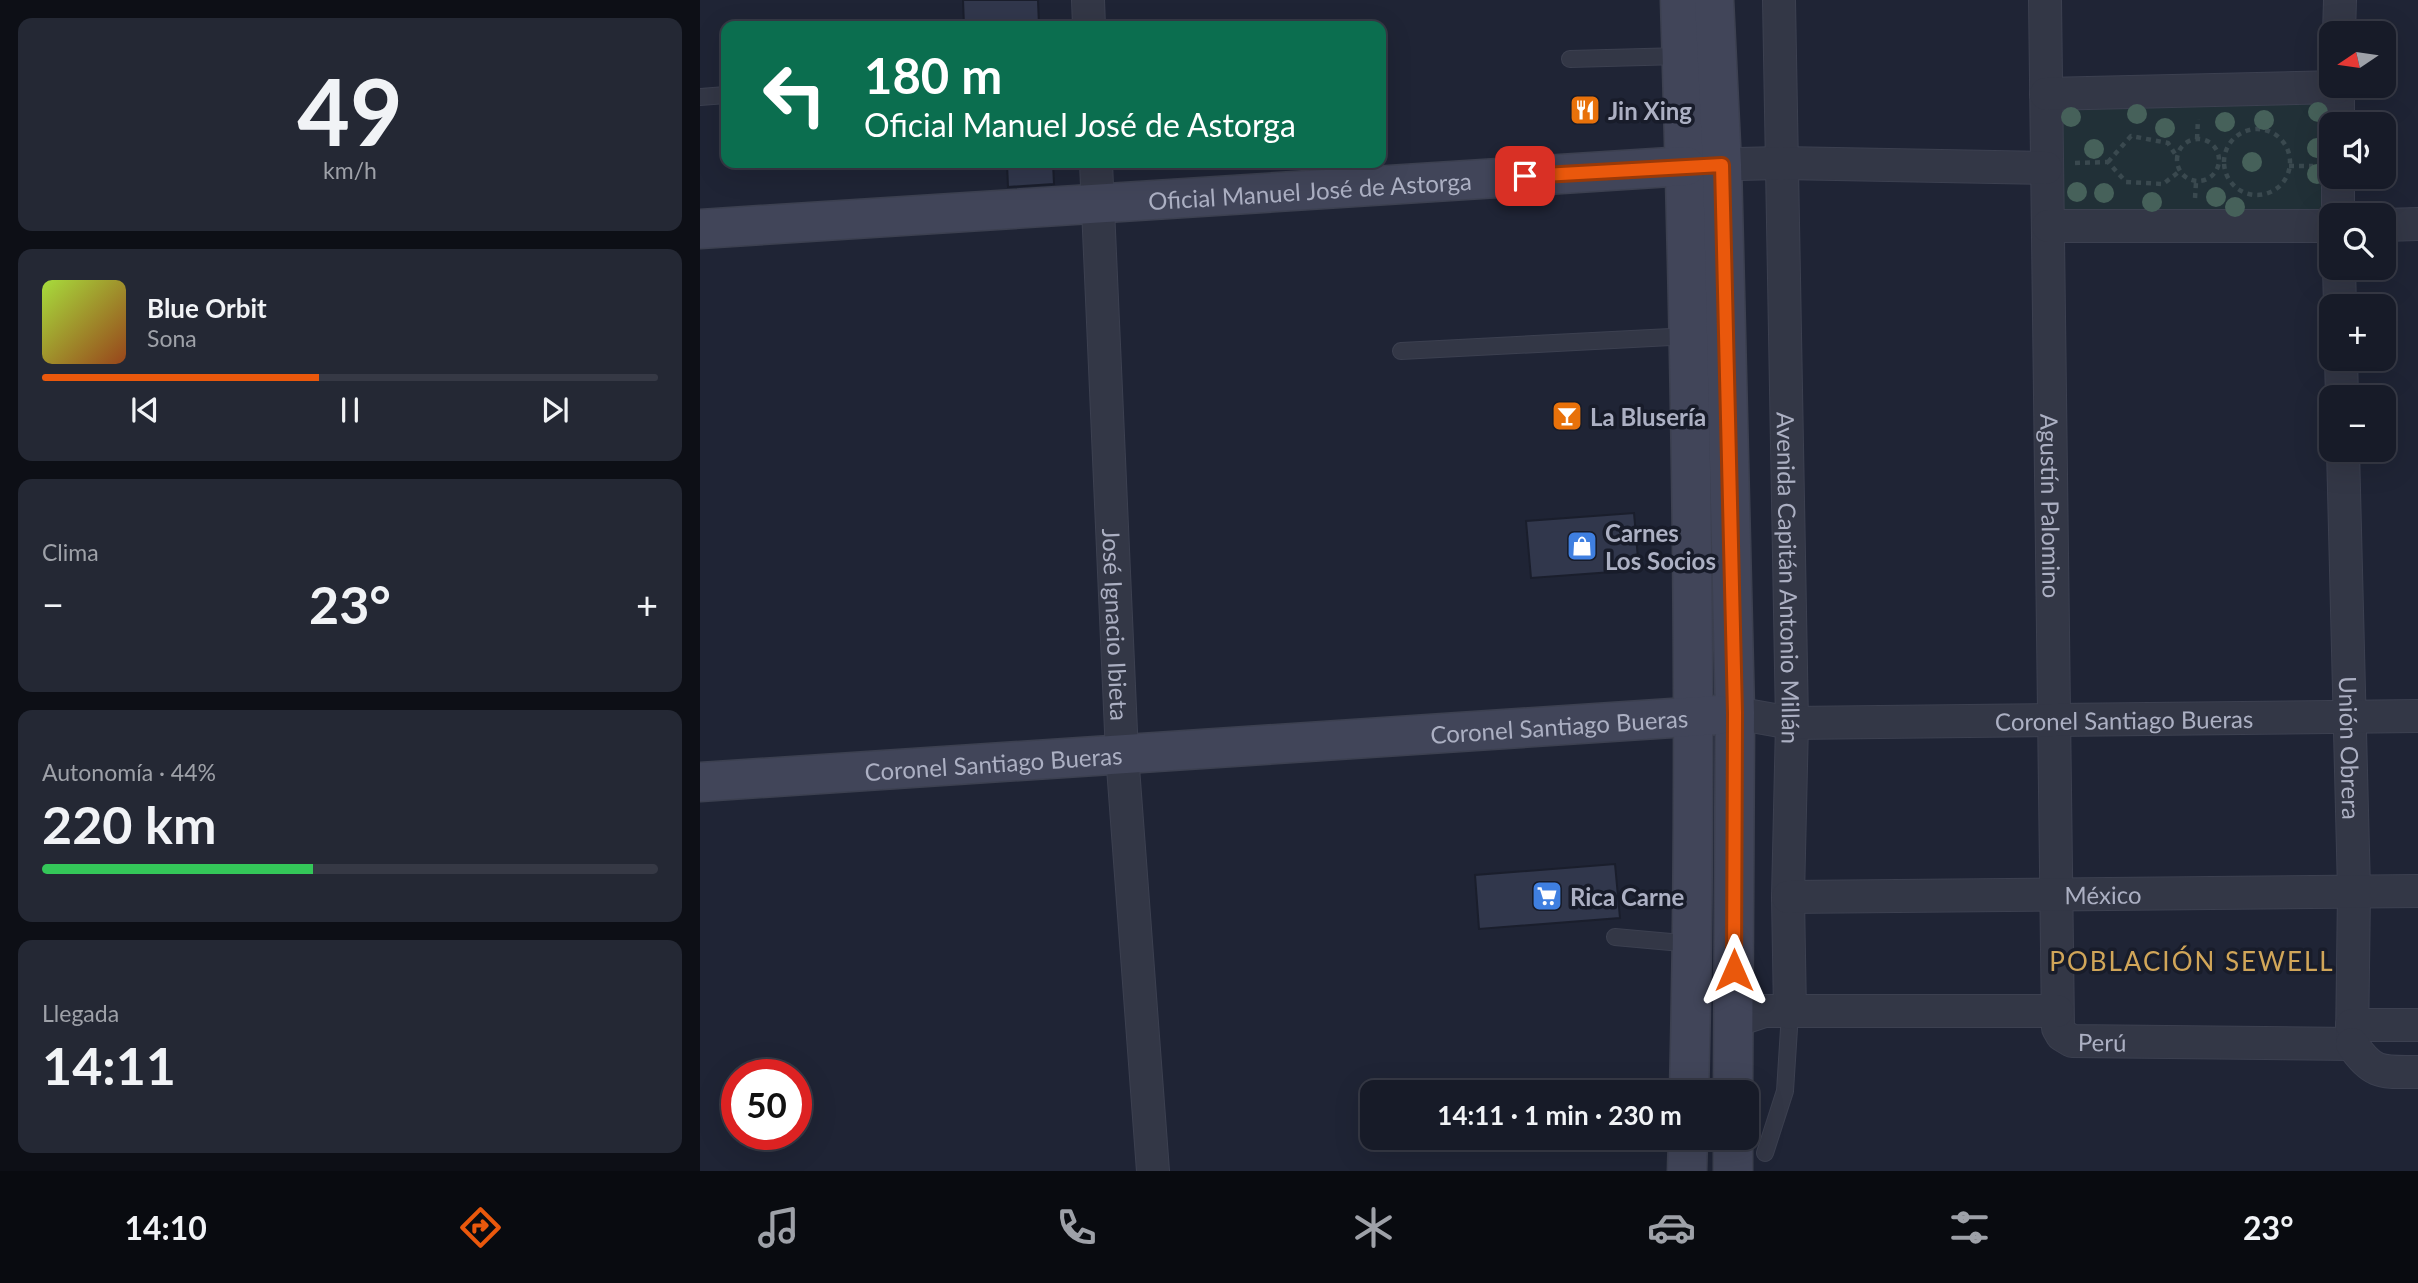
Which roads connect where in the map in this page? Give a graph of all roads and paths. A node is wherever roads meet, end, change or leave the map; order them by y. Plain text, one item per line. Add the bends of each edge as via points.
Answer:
1 (1088, 0) edge
2 (1680, 0) edge
3 (1714, 0) edge
4 (1779, 0) edge
5 (2045, 0) edge
6 (2340, 0) edge
7 (1090, 21) edge
8 (2339, 21) edge
9 (1682, 56) junction
10 (1570, 59) dead end
11 (2319, 86) edge
12 (2046, 93) junction
13 (721, 95) edge
14 (700, 97) edge
15 (2177, 157) junction
16 (2221, 161) junction
17 (2108, 162) junction
18 (1783, 163) junction
19 (1704, 165) junction
20 (2054, 166) junction
21 (2289, 166) junction
22 (1096, 168) edge
23 (2319, 170) edge
24 (2180, 171) junction
25 (1097, 204) junction
26 (2418, 224) edge
27 (2396, 225) edge
28 (2048, 226) junction
29 (2319, 226) edge
30 (700, 229) edge
31 (1690, 336) junction
32 (1401, 351) dead end
33 (2343, 462) edge
34 (1735, 713) junction
35 (1692, 716) junction
36 (2418, 716) edge
37 (2350, 717) junction
38 (2053, 720) junction
39 (1792, 723) junction
40 (1122, 754) junction
41 (700, 782) edge
42 (2354, 891) junction
43 (2418, 891) edge
44 (2054, 894) junction
45 (1788, 897) junction
46 (1615, 937) dead end
47 (1693, 944) junction
48 (2057, 1012) junction
49 (1790, 1013) junction
50 (1734, 1021) junction
51 (2418, 1026) edge
52 (2352, 1034) junction
53 (2418, 1072) edge
54 (1689, 1080) edge
55 (1733, 1080) edge
56 (1688, 1150) edge
57 (1743, 1154) edge
58 (1153, 1171) edge
59 (1688, 1171) edge

1 - 7 street
2 - 9 main road
3 - 19 main road
4 - 18 street, Avenida Capitán Antonio Millán
5 - 12 street, Agustín Palomino
6 - 8 street
9 - 10 lane
9 - 19 main road
11 - 12 street
12 - 20 street, Agustín Palomino
13 - 14 lane
15 - 16 path via 2184,144 2197,139 2211,143
15 - 17 path via 2168,143 2131,136
15 - 24 path
16 - 21 path via 2230,182 2249,194 2270,192 2286,177
16 - 21 path via 2239,134 2259,129 2285,145
16 - 24 path via 2215,174 2203,181 2190,180
17 - 20 path
17 - 24 path via 2126,182 2163,184
18 - 19 street, Oficial Manuel José de Astorga
18 - 20 street, Oficial Manuel José de Astorga
18 - 39 street, Avenida Capitán Antonio Millán
19 - 25 main road, Oficial Manuel José de Astorga
19 - 31 main road
19 - 34 main road
20 - 28 street, Agustín Palomino
21 - 23 path
22 - 25 street, José Ignacio Ibieta
25 - 30 main road, Oficial Manuel José de Astorga
25 - 40 street, José Ignacio Ibieta
26 - 27 street
28 - 29 street
28 - 38 street, Agustín Palomino
31 - 32 lane
31 - 35 main road
33 - 37 street, Unión Obrera
34 - 35 main road, Coronel Santiago Bueras
34 - 39 street, Coronel Santiago Bueras
34 - 50 main road
35 - 40 main road, Coronel Santiago Bueras
35 - 47 main road
36 - 37 street, Coronel Santiago Bueras
37 - 38 street, Coronel Santiago Bueras
37 - 42 street, Unión Obrera
38 - 39 street, Coronel Santiago Bueras
38 - 44 street, Agustín Palomino
39 - 45 street, Avenida Capitán Antonio Millán
40 - 41 main road, Coronel Santiago Bueras
40 - 58 street, José Ignacio Ibieta
42 - 43 street, México
42 - 44 street, México
42 - 52 street, Unión Obrera
44 - 45 street, México
44 - 48 street, Agustín Palomino
45 - 49 street, Avenida Capitán Antonio Millán
46 - 47 lane
47 - 54 main road
48 - 49 street, Perú
48 - 52 street, Perú via 2058,1028 2072,1041
49 - 50 street, Perú via 1765,1011
49 - 57 lane, Avenida Capitán Antonio Millán via 1785,1091
50 - 55 main road
51 - 52 street, Perú
52 - 53 street via 2366,1065 2387,1072
56 - 59 main road

